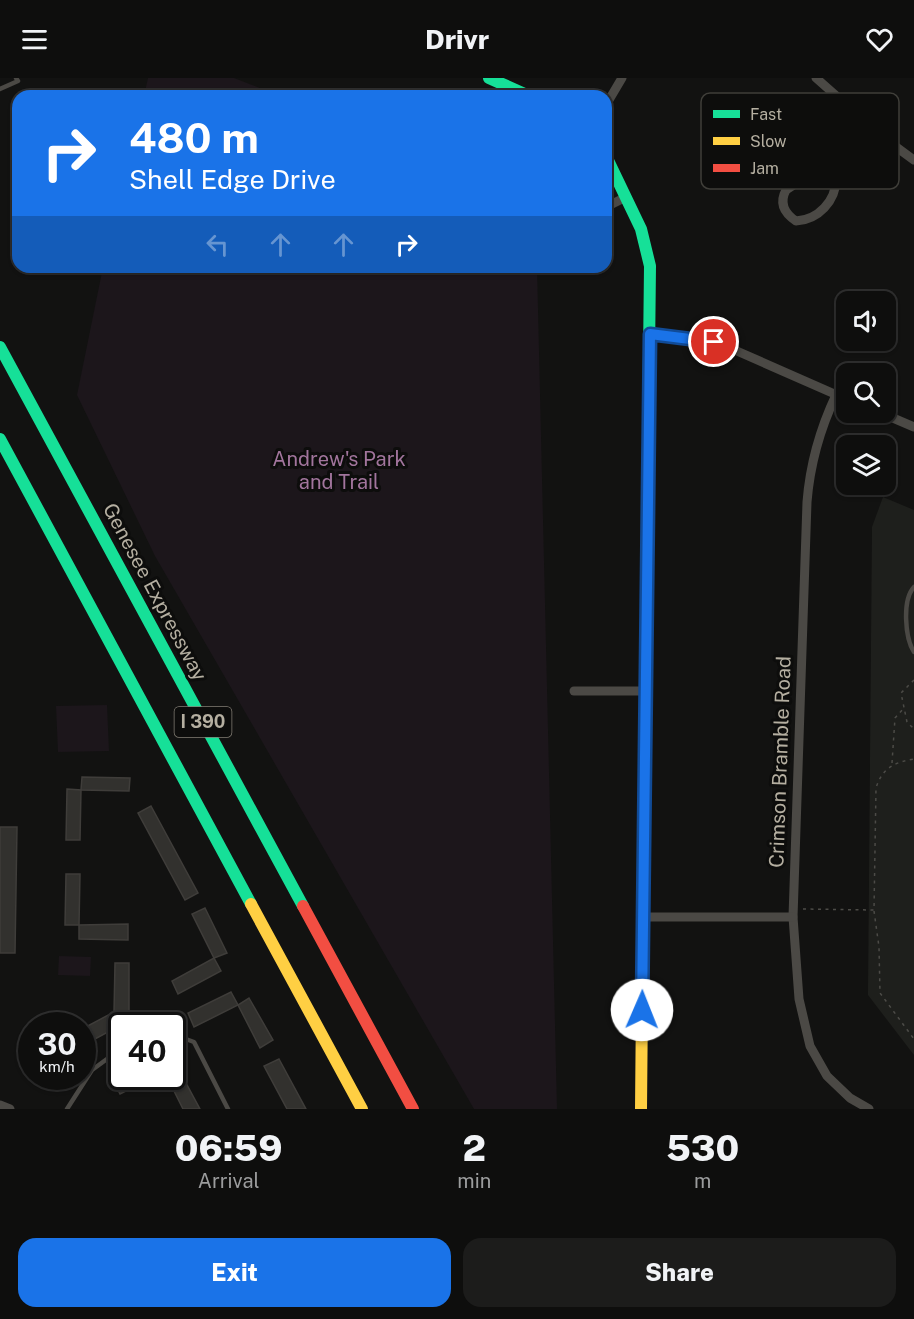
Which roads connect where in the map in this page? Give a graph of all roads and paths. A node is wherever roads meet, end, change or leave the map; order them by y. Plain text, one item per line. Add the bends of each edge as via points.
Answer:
1 (16, 78) edge
2 (489, 78) edge
3 (622, 78) edge
4 (816, 78) edge
5 (0, 89) edge
6 (516, 90) edge
7 (833, 93) edge
8 (612, 95) edge
9 (899, 149) edge
10 (914, 160) edge
11 (612, 168) edge
12 (786, 189) edge
13 (835, 189) edge
14 (626, 197) junction
15 (612, 204) edge
16 (650, 334) junction
17 (0, 347) edge
18 (836, 395) joint
19 (896, 419) edge
20 (914, 427) edge
21 (0, 439) edge
22 (914, 587) edge
23 (914, 652) edge
24 (914, 680) edge
25 (574, 691) dead end
26 (644, 691) junction
27 (904, 708) junction
28 (914, 729) edge
29 (914, 759) edge
30 (892, 764) junction
31 (874, 910) junction
32 (794, 913) junction
33 (644, 917) junction
34 (186, 1039) edge
35 (914, 1039) edge
36 (108, 1058) edge
37 (0, 1105) edge
38 (10, 1109) edge
39 (67, 1109) edge
40 (228, 1109) edge
41 (363, 1109) edge
42 (413, 1109) edge
43 (641, 1109) edge
44 (869, 1109) edge

1 - 5 lane via 18,81
2 - 6 main road
3 - 8 street
4 - 7 street
9 - 10 street
11 - 14 main road
12 - 13 street via 784,211 796,221 809,218 831,201
14 - 15 street
14 - 16 main road via 641,229 650,266
16 - 18 street via 701,339 730,348
16 - 26 main road
17 - 42 main road, Genesee Expressway / I 390
18 - 32 street, Crimson Bramble Road via 819,437 808,482
19 - 20 street
21 - 41 main road, I 390
22 - 23 lane via 906,605
24 - 27 path via 901,693
25 - 26 street
26 - 33 main road
27 - 28 path via 907,722
27 - 30 path via 895,718
29 - 30 path
30 - 31 path via 883,772 876,788
31 - 32 path
31 - 35 path via 880,993
32 - 33 street
32 - 44 street, Crimson Bramble Road via 800,1014 810,1046 839,1089
33 - 43 main road
34 - 40 lane via 194,1042
36 - 39 lane via 92,1070
37 - 38 street

